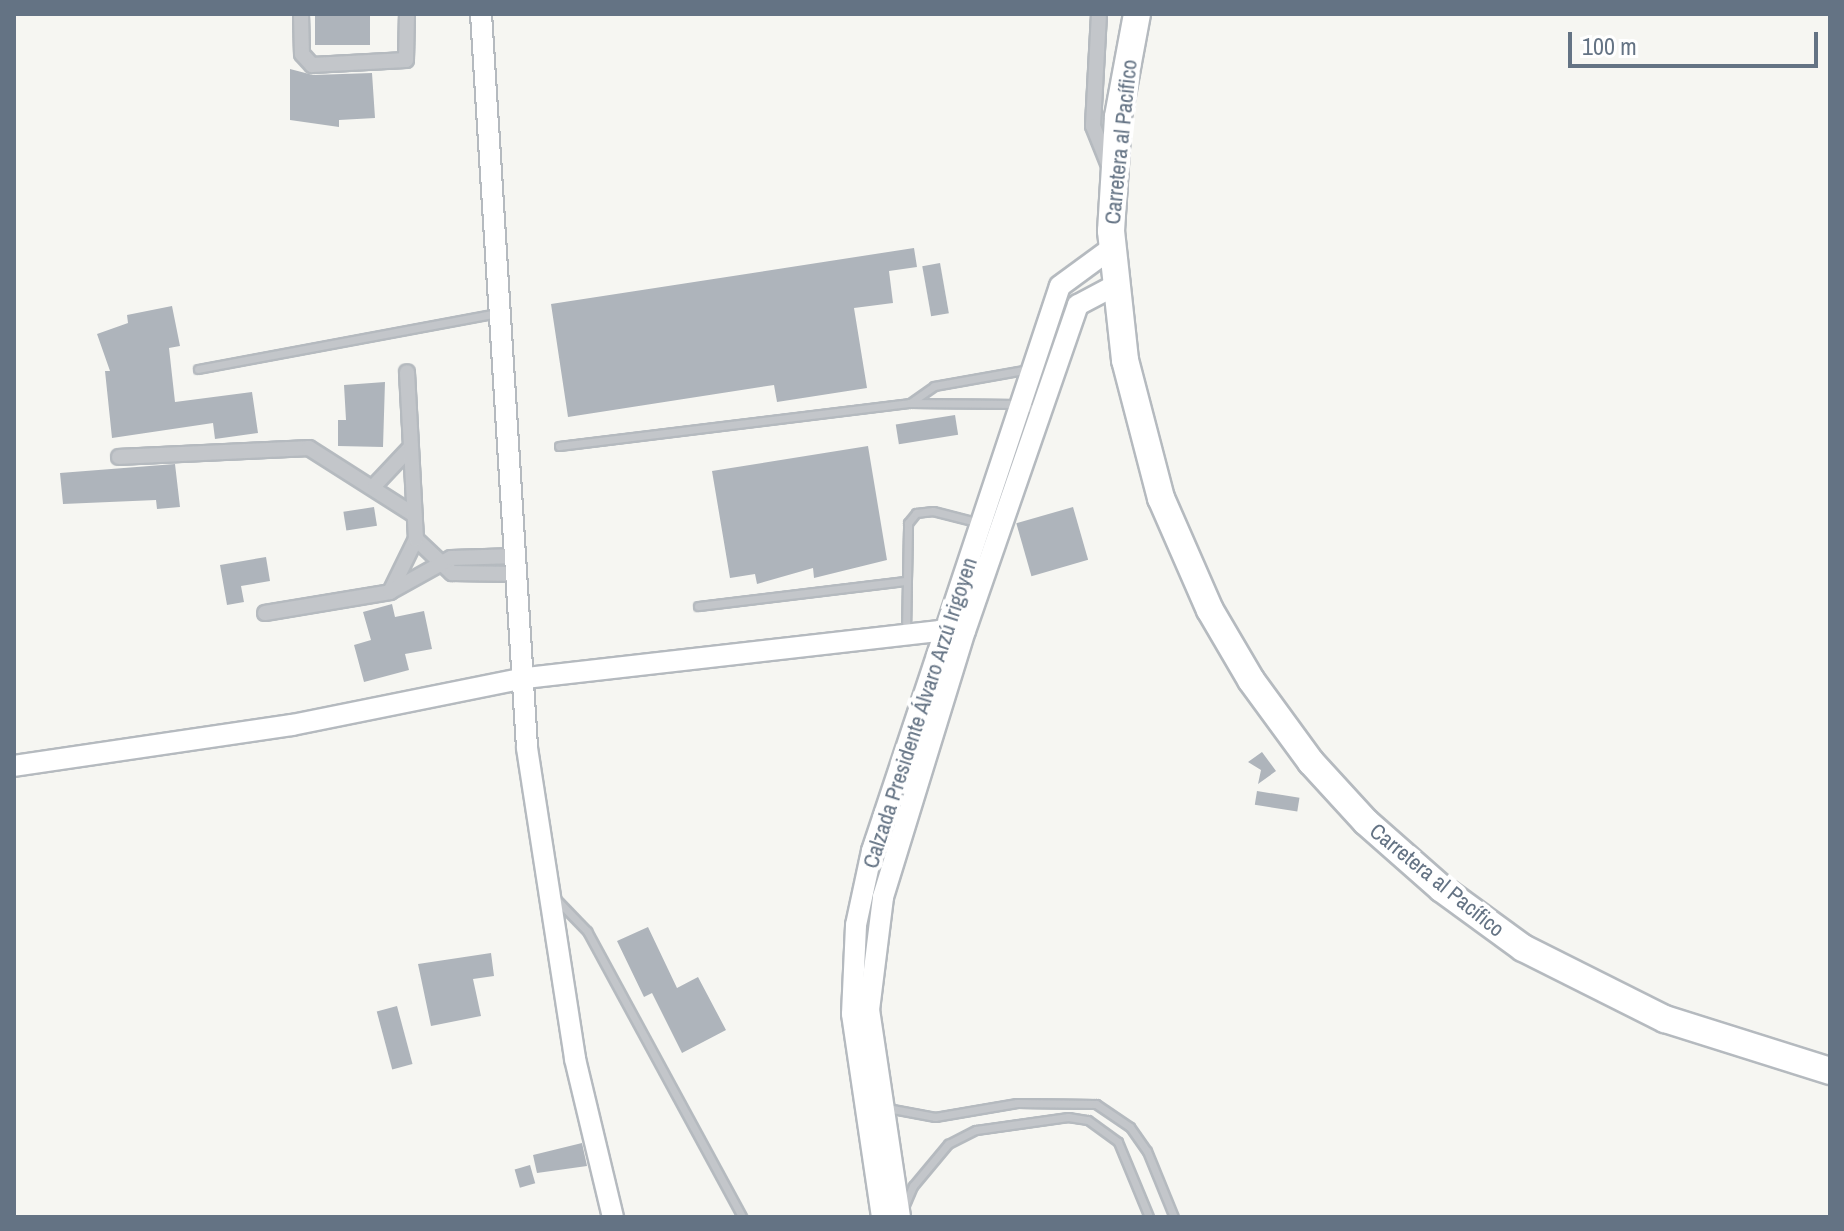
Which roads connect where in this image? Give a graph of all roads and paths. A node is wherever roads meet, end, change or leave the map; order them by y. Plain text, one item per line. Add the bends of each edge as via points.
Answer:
1 (301, 14) edge
2 (407, 14) edge
3 (481, 14) edge
4 (1099, 14) edge
5 (1134, 22) edge
6 (1114, 177) junction
7 (1113, 247) junction
8 (1116, 285) junction
9 (503, 312) junction
10 (198, 369) dead end
11 (1029, 369) junction
12 (407, 372) dead end
13 (910, 403) junction
14 (1018, 404) junction
15 (1039, 411) junction
16 (559, 446) dead end
17 (408, 450) junction
18 (119, 457) dead end
19 (375, 485) junction
20 (414, 515) junction
21 (991, 529) junction
22 (416, 539) junction
23 (438, 564) junction
24 (517, 565) junction
25 (905, 581) junction
26 (390, 592) junction
27 (698, 606) dead end
28 (265, 613) dead end
29 (956, 629) junction
30 (906, 633) junction
31 (526, 678) junction
32 (14, 766) edge
33 (546, 889) junction
34 (1830, 1071) edge
35 (872, 1104) junction
36 (968, 1111) junction
37 (1111, 1112) junction
38 (976, 1130) junction
39 (1105, 1130) junction
40 (613, 1217) edge
41 (742, 1217) edge
42 (882, 1217) edge
43 (900, 1217) edge
44 (1149, 1217) edge
45 (1174, 1217) edge

1 - 2 street via 302,54 312,65 406,60
3 - 9 street
4 - 6 street via 1093,126
5 - 6 highway, Carretera al Pacífico
6 - 7 highway, Carretera al Pacífico
7 - 8 highway, Carretera al Pacífico
7 - 11 street, Calzada Presidente Álvaro Arzú Irigoyen via 1060,286
8 - 15 street, Calzada Presidente Álvaro Arzú Irigoyen via 1078,305
8 - 34 highway, Carretera al Pacífico via 1133,400 1183,554 1251,680 1338,792 1442,889 1575,978 1665,1019
9 - 10 lane
9 - 24 street
11 - 13 lane via 934,386
11 - 14 street, Calzada Presidente Álvaro Arzú Irigoyen
12 - 17 street
13 - 14 lane
13 - 16 lane
14 - 15 lane
14 - 21 street, Calzada Presidente Álvaro Arzú Irigoyen
15 - 21 street, Calzada Presidente Álvaro Arzú Irigoyen
17 - 19 street
17 - 20 street
18 - 19 street via 309,448
19 - 20 street
20 - 22 street
21 - 25 lane via 933,511 916,513 908,523
21 - 29 street, Calzada Presidente Álvaro Arzú Irigoyen
22 - 23 street
22 - 26 street
23 - 24 street via 452,573
23 - 26 street
24 - 31 street
25 - 27 lane
25 - 30 lane
26 - 28 street
29 - 30 street
29 - 35 street, Calzada Presidente Álvaro Arzú Irigoyen via 872,851 858,912 852,1014
30 - 31 street via 793,651
31 - 32 street via 292,725
31 - 33 street via 527,748
33 - 40 street via 575,1059
33 - 41 lane via 587,931
35 - 36 lane via 935,1117
35 - 42 street, Calzada Presidente Álvaro Arzú Irigoyen
35 - 43 street, Calzada Presidente Álvaro Arzú Irigoyen
36 - 37 lane via 1073,1099
36 - 38 lane
37 - 39 lane
37 - 45 lane via 1147,1151
38 - 39 lane via 1068,1117
38 - 43 lane via 948,1144 928,1166
39 - 44 lane via 1118,1142

